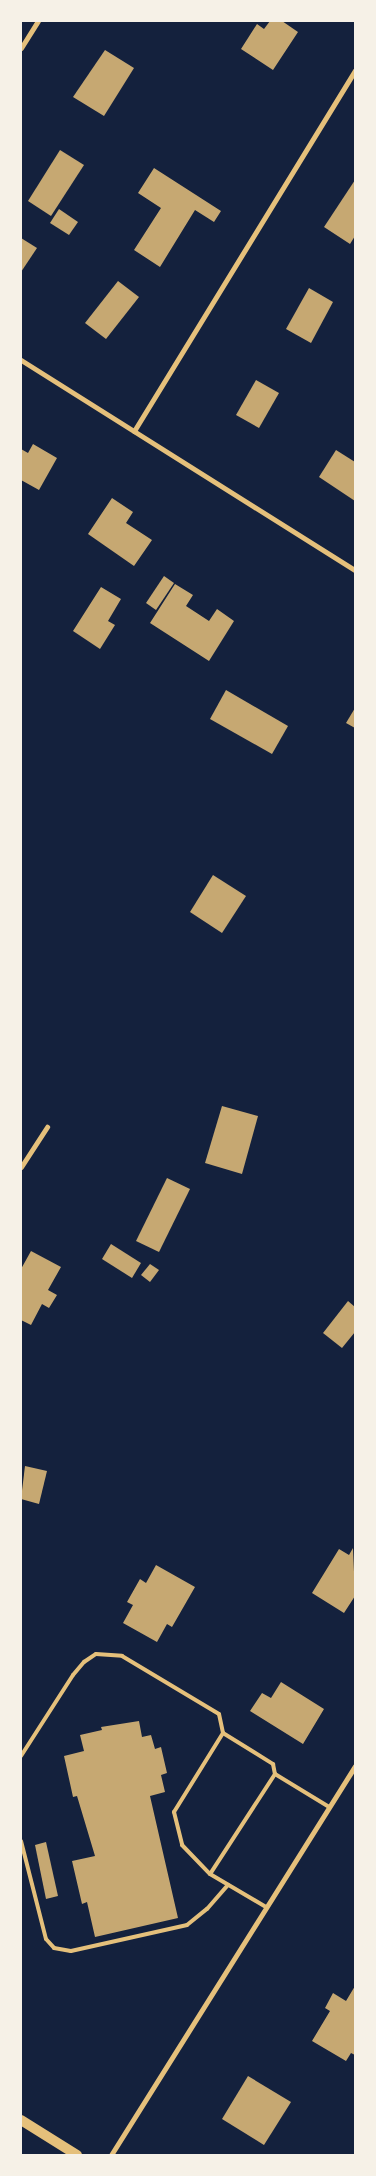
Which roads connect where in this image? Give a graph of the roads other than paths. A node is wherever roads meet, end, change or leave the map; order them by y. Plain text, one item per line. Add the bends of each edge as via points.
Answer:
1 (38, 21) edge
2 (21, 48) edge
3 (355, 70) edge
4 (21, 360) edge
5 (134, 431) junction
6 (355, 570) edge
7 (47, 1127) dead end
8 (21, 1167) edge
9 (223, 1733) junction
10 (21, 1756) edge
11 (355, 1766) edge
12 (274, 1774) junction
13 (329, 1807) junction
14 (21, 1841) edge
15 (210, 1874) junction
16 (228, 1885) junction
17 (266, 1907) junction
18 (21, 2120) edge
19 (77, 2155) edge
20 (111, 2155) edge

1 - 2 street
3 - 5 street
4 - 5 street
5 - 6 street
7 - 8 street
9 - 10 lane via 219,1714 122,1656 96,1654 73,1675
9 - 12 lane via 273,1764
9 - 15 lane via 174,1812 182,1845
11 - 13 street
12 - 13 lane
12 - 15 lane
13 - 17 street
14 - 16 lane via 46,1939 54,1948 71,1951 187,1925 207,1909
15 - 16 lane
16 - 17 lane
17 - 20 street
18 - 19 main road

